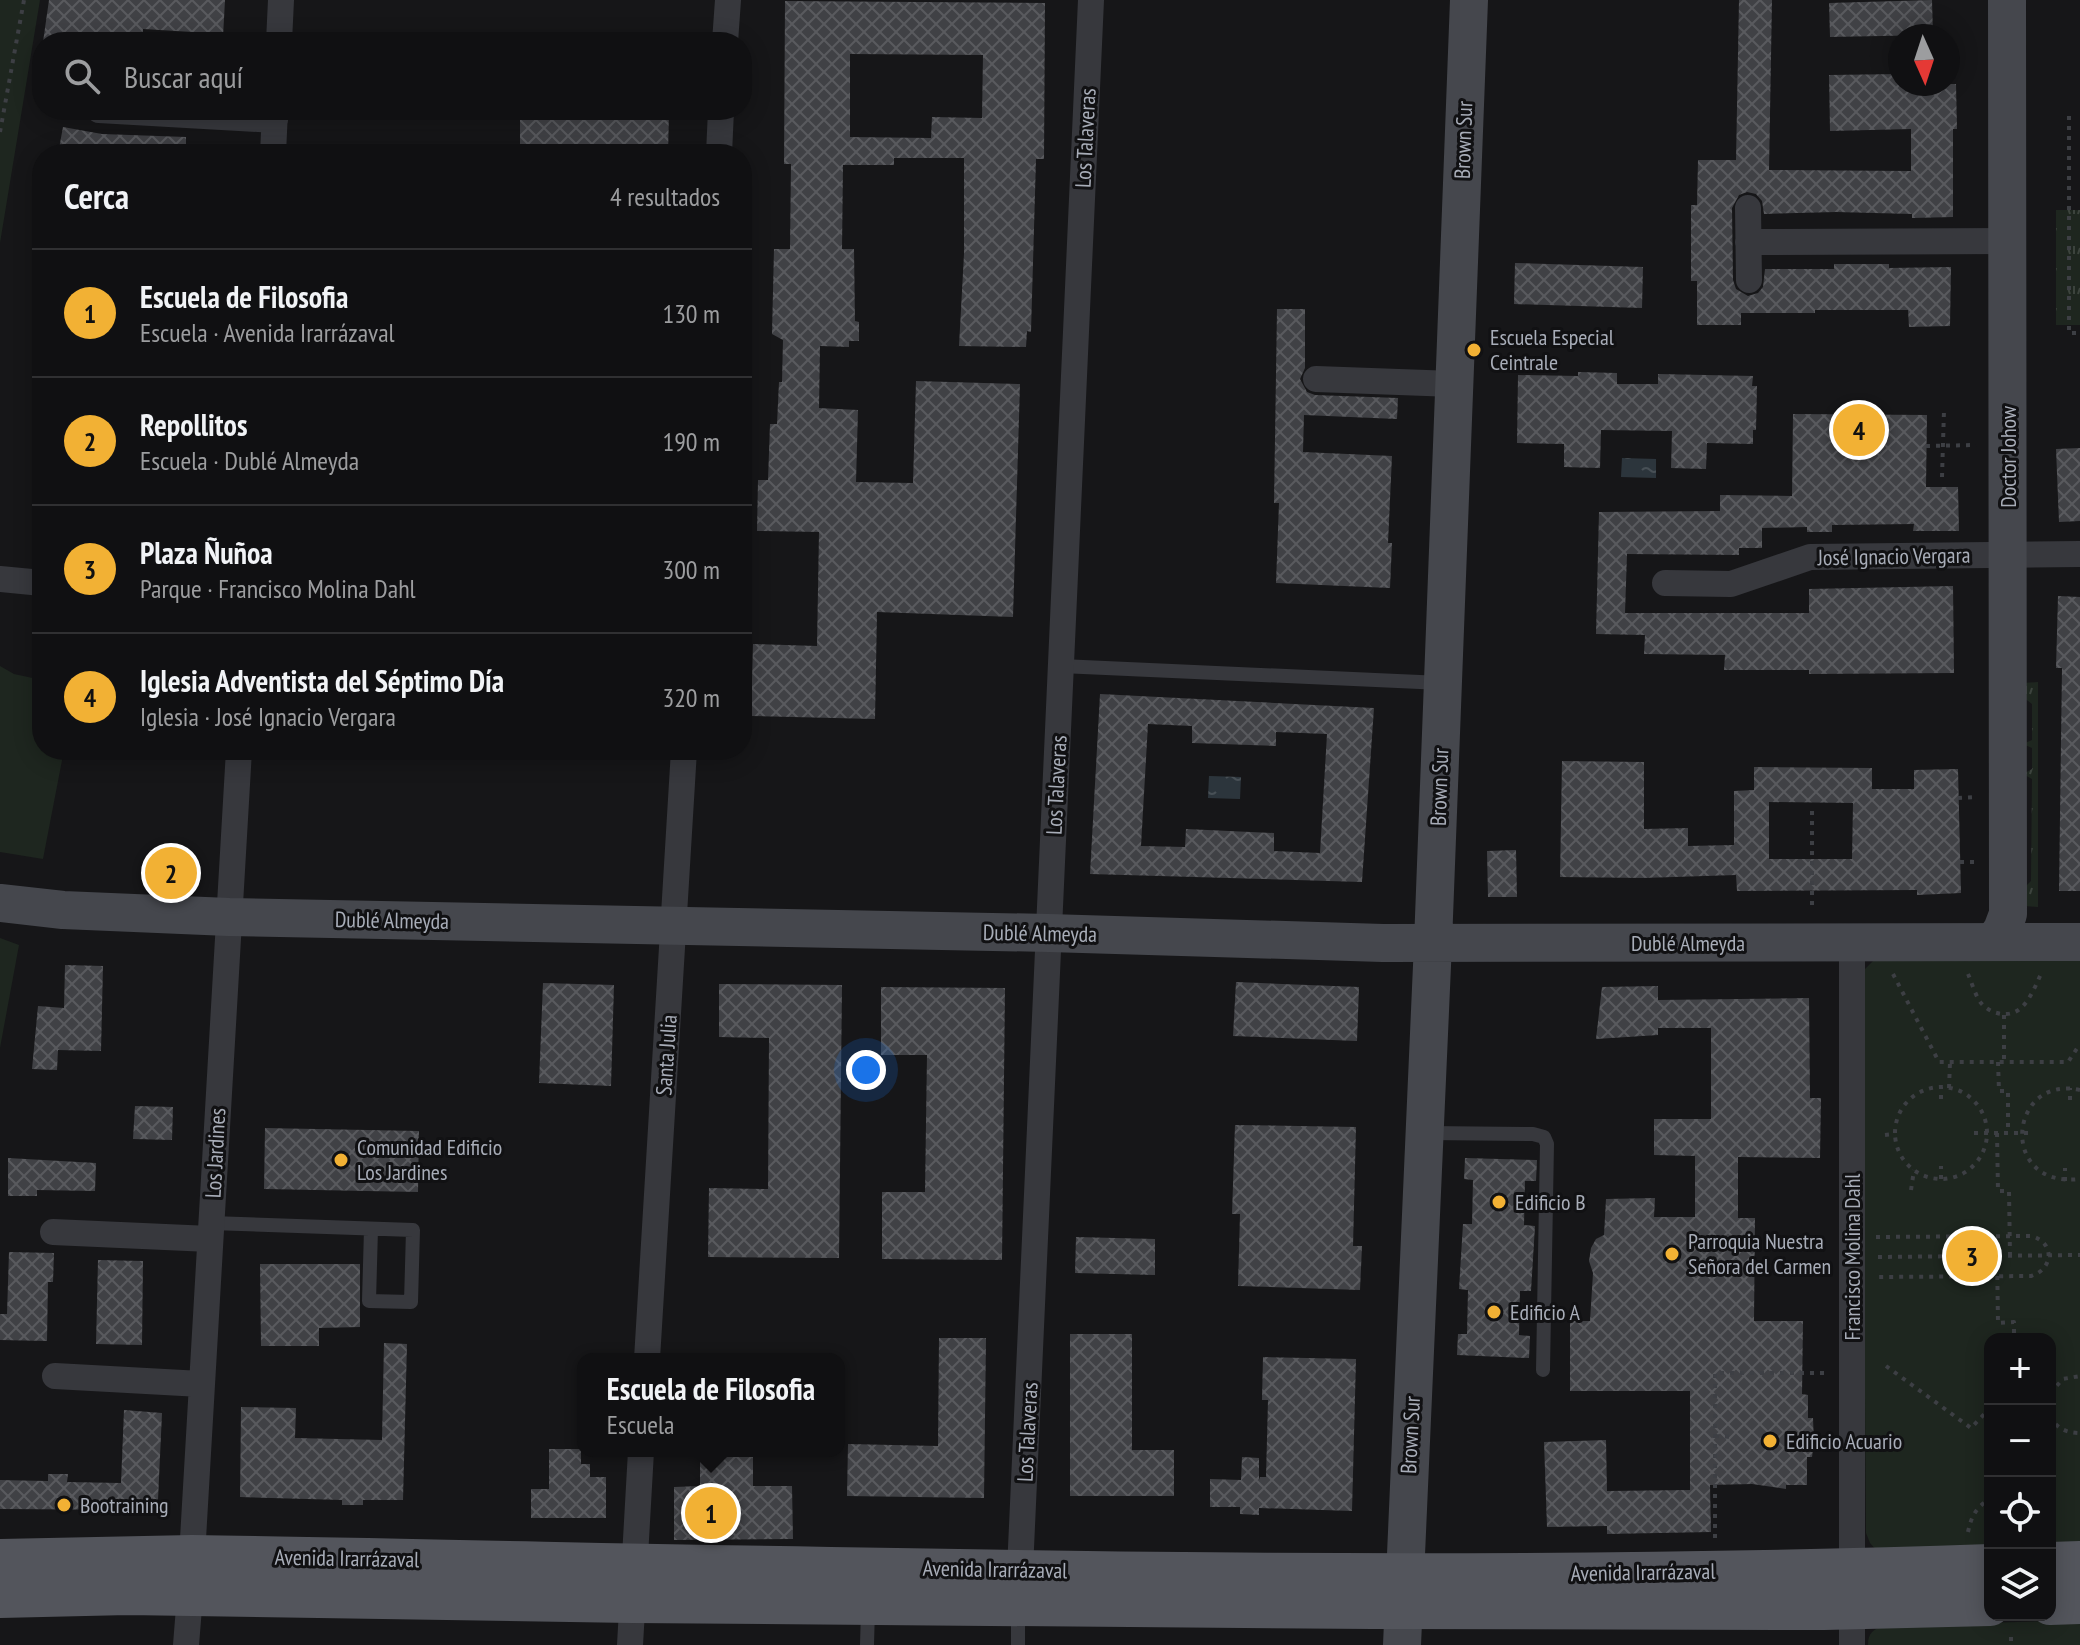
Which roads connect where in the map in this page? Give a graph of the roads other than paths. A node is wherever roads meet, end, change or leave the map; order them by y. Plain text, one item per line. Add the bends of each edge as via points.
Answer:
1 (281, 0) edge
2 (728, 0) edge
3 (1091, 0) edge
4 (1469, 0) edge
5 (2007, 0) edge
6 (279, 32) edge
7 (726, 32) edge
8 (275, 120) edge
9 (721, 120) edge
10 (274, 144) edge
11 (719, 144) edge
12 (1748, 208) dead end
13 (2008, 241) junction
14 (1748, 242) junction
15 (1749, 280) dead end
16 (1316, 379) dead end
17 (1454, 384) junction
18 (2008, 554) junction
19 (2080, 554) edge
20 (0, 579) edge
21 (32, 582) edge
22 (1665, 583) dead end
23 (1061, 666) junction
24 (1443, 683) junction
25 (238, 760) edge
26 (683, 760) edge
27 (0, 903) edge
28 (229, 917) junction
29 (674, 926) junction
30 (1049, 933) junction
31 (2017, 942) junction
32 (2080, 942) edge
33 (1433, 943) junction
34 (1852, 944) junction
35 (1424, 1133) junction
36 (371, 1229) junction
37 (211, 1231) junction
38 (53, 1232) dead end
39 (647, 1353) edge
40 (1543, 1370) dead end
41 (55, 1376) dead end
42 (201, 1384) junction
43 (641, 1457) edge
44 (1979, 1554) edge
45 (0, 1560) edge
46 (2080, 1562) edge
47 (2056, 1563) edge
48 (191, 1575) junction
49 (633, 1583) junction
50 (0, 1597) edge
51 (2080, 1603) edge
52 (868, 1604) junction
53 (2056, 1604) edge
54 (1019, 1607) edge
55 (1852, 1608) edge
56 (1403, 1609) edge
57 (1984, 1620) edge
58 (186, 1645) edge
59 (630, 1645) edge
60 (867, 1645) edge

1 - 6 street
2 - 7 street
3 - 23 street, Los Talaveras
4 - 17 street, Brown Sur
5 - 13 street, Doctor Johow
8 - 10 street
9 - 11 street
12 - 14 street
13 - 14 street
13 - 18 street, Doctor Johow
14 - 15 street
16 - 17 street
17 - 24 street, Brown Sur
18 - 19 street, José Ignacio Vergara
18 - 22 street, José Ignacio Vergara via 1810,557 1731,584
18 - 31 street, Doctor Johow
20 - 21 street
23 - 24 lane
23 - 30 street, Los Talaveras
24 - 33 street, Brown Sur
25 - 28 street, Los Jardines
26 - 29 street, Santa Julia
27 - 28 street, Dublé Almeyda
28 - 29 street, Dublé Almeyda
28 - 37 street, Los Jardines
29 - 30 street, Dublé Almeyda
29 - 39 street, Santa Julia
30 - 33 street, Dublé Almeyda
30 - 54 street, Los Talaveras
31 - 32 street, Dublé Almeyda
31 - 34 street, Dublé Almeyda
33 - 34 street, Dublé Almeyda
33 - 35 street, Brown Sur
34 - 55 street, Francisco Molina Dahl
35 - 40 lane via 1544,1137
35 - 56 street, Brown Sur
36 - 36 lane via 369,1301 411,1302 413,1230
36 - 37 lane
37 - 38 street
37 - 42 street, Los Jardines
41 - 42 street
42 - 48 street, Los Jardines
43 - 49 street
44 - 55 main road, Avenida Irarrázaval
45 - 48 main road, Avenida Irarrázaval
46 - 47 main road
48 - 49 main road, Avenida Irarrázaval
48 - 50 main road, Avenida Irarrázaval
48 - 58 street, Los Jardines
49 - 52 main road, Avenida Irarrázaval
49 - 54 main road, Avenida Irarrázaval
49 - 59 street
51 - 53 main road
52 - 54 main road, Avenida Irarrázaval
52 - 60 lane
54 - 56 main road, Avenida Irarrázaval
55 - 56 main road, Avenida Irarrázaval
55 - 56 main road, Avenida Irarrázaval via 1715,1571
55 - 57 main road, Avenida Irarrázaval

